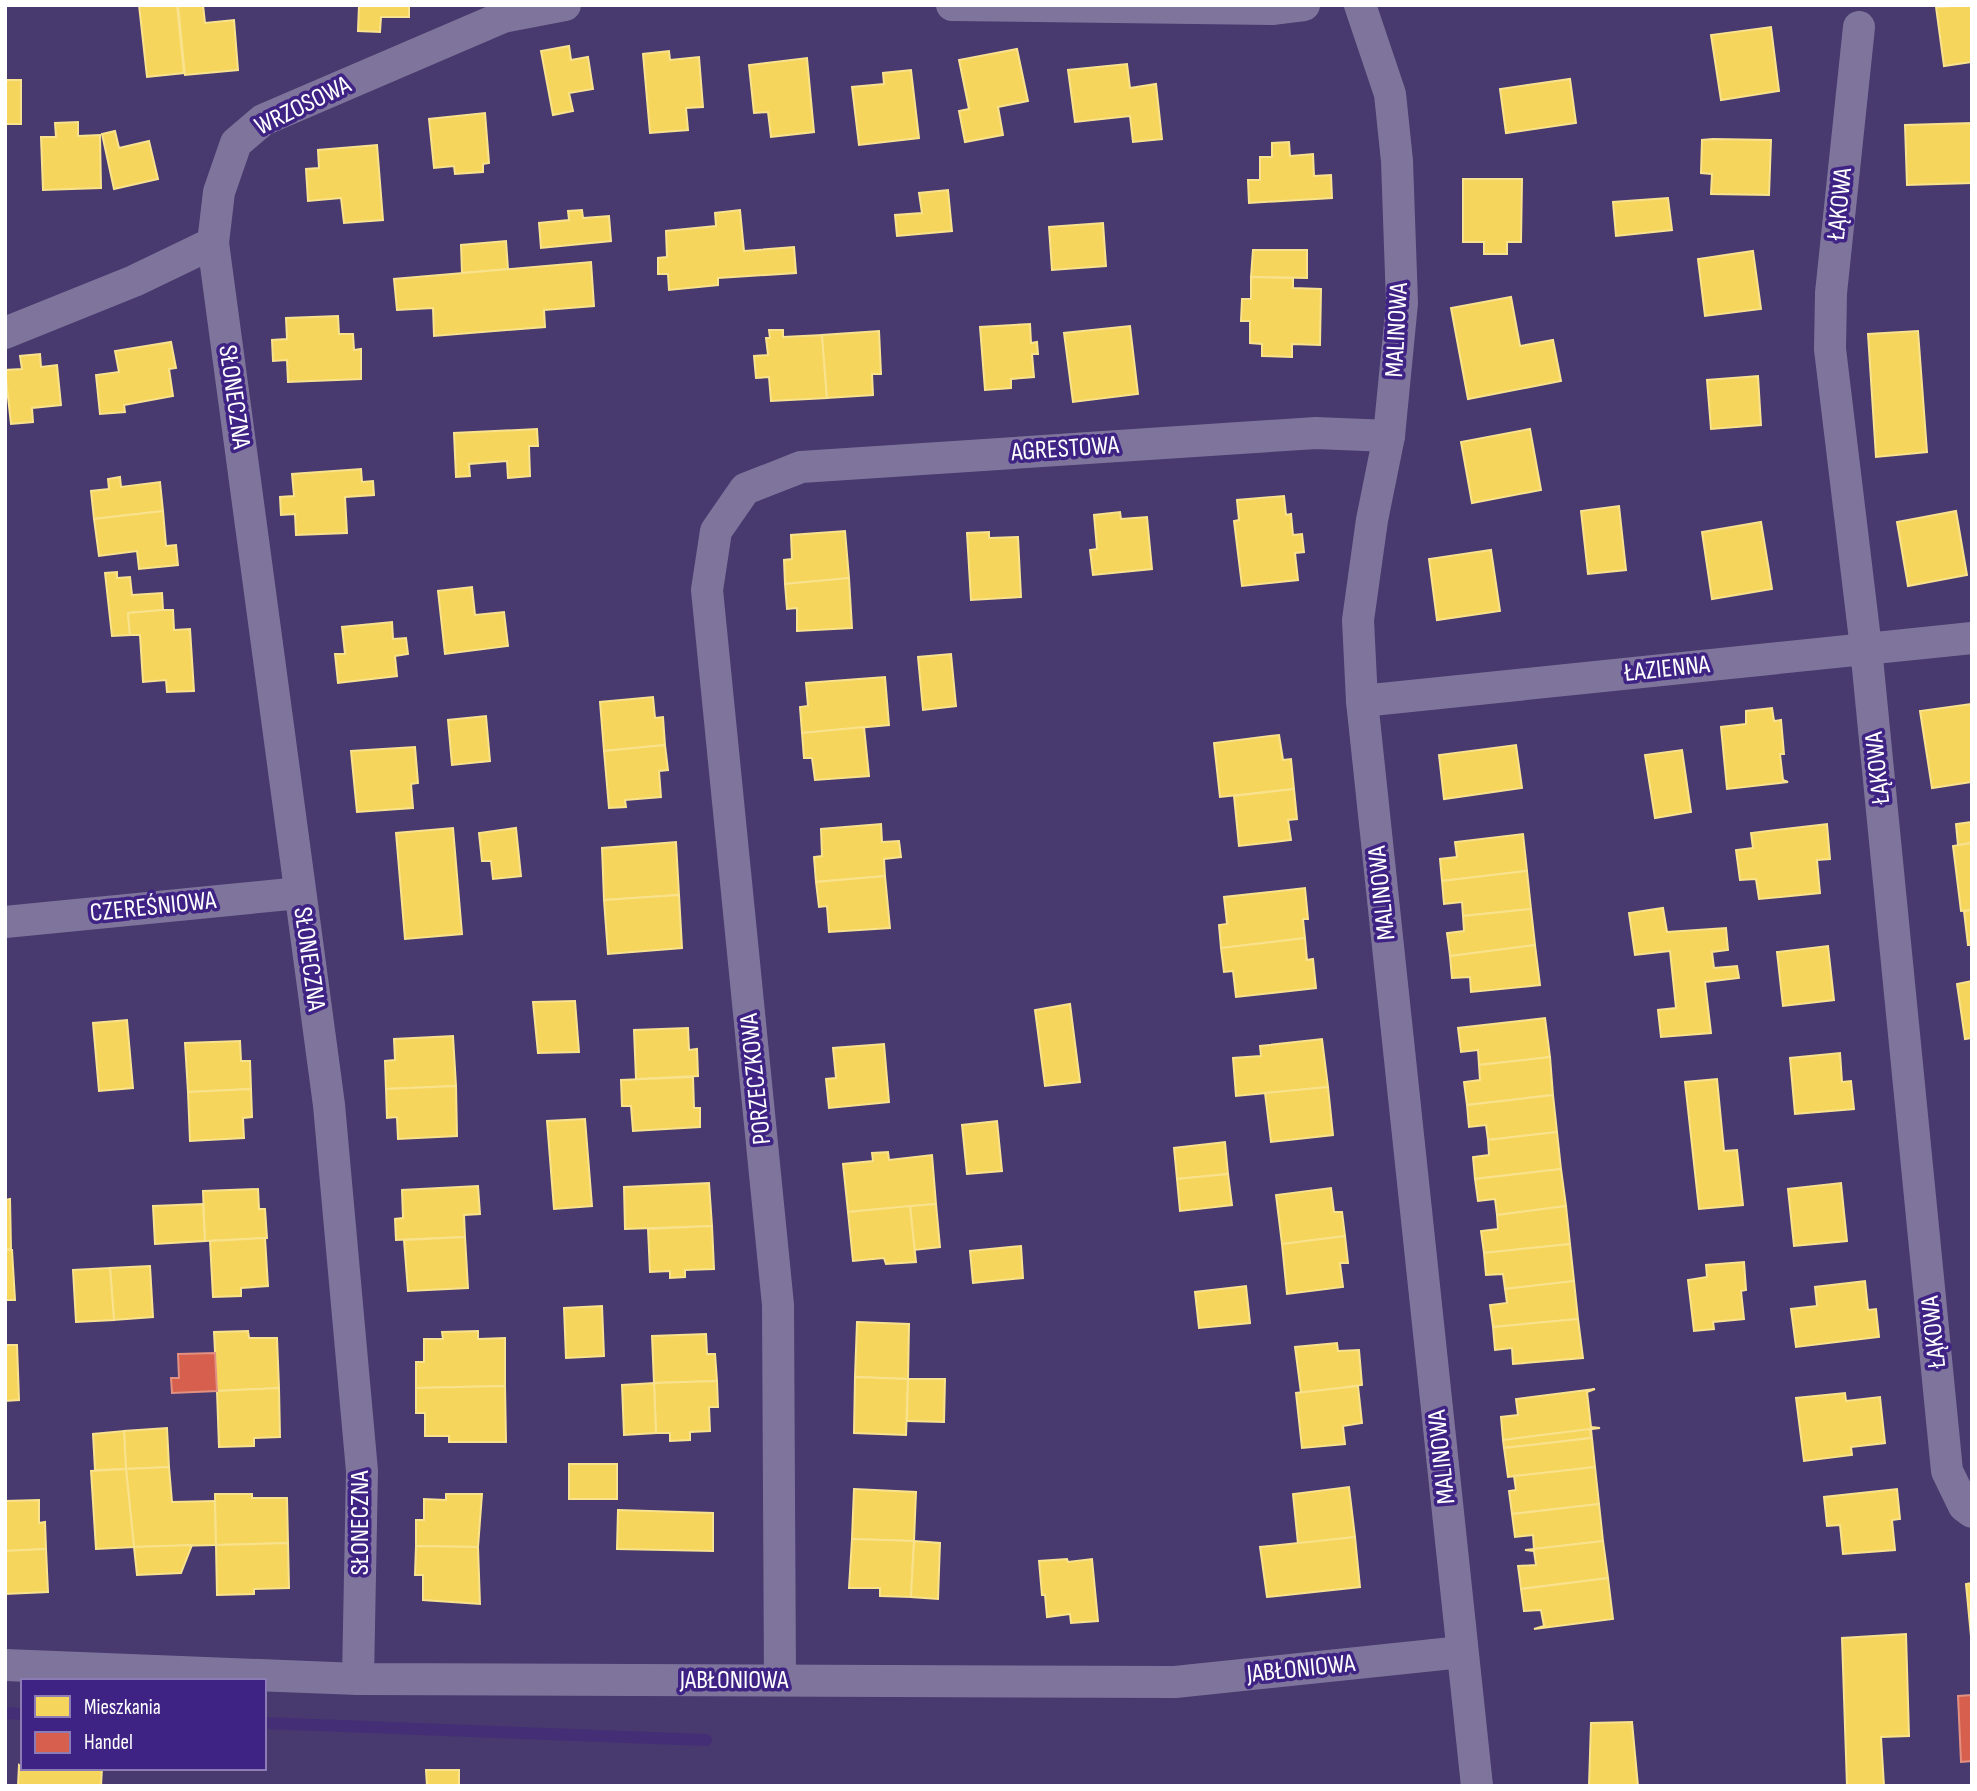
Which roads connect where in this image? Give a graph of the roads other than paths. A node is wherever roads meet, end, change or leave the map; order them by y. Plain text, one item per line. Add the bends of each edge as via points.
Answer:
1 (565, 5) edge
2 (952, 5) edge
3 (1304, 5) edge
4 (1360, 5) edge
5 (1859, 27) dead end
6 (213, 243) junction
7 (5, 333) edge
8 (1389, 436) junction
9 (745, 489) joint
10 (1972, 638) edge
11 (1866, 648) junction
12 (1362, 701) junction
13 (300, 893) junction
14 (5, 922) edge
15 (1968, 1509) edge
16 (1462, 1652) junction
17 (5, 1665) edge
18 (358, 1679) junction
19 (780, 1680) junction
20 (1477, 1786) edge

1 - 6 street, WRZOSOWA via 503,17 263,120 236,143 219,192
2 - 3 street via 1272,9
4 - 8 street, MALINOWA via 1390,94 1397,161 1402,303
5 - 11 street, ŁĄKOWA via 1831,293 1830,349
6 - 7 street via 134,281
6 - 13 street, SŁONECZNA
8 - 9 street, AGRESTOWA via 1316,433 801,467
8 - 12 street, MALINOWA via 1358,620
9 - 19 street, PORZECZKOWA via 716,531 707,590 778,1305
10 - 11 street, ŁAZIENNA
11 - 12 street, ŁAZIENNA
11 - 15 street, ŁĄKOWA via 1947,1471
12 - 16 street, MALINOWA
13 - 14 street, CZEREŚNIOWA
13 - 18 street, SŁONECZNA via 329,1105 362,1471
16 - 19 street, JABŁONIOWA via 1175,1682
16 - 20 street, MALINOWA
17 - 18 street, JABŁONIOWA
18 - 19 street, JABŁONIOWA

